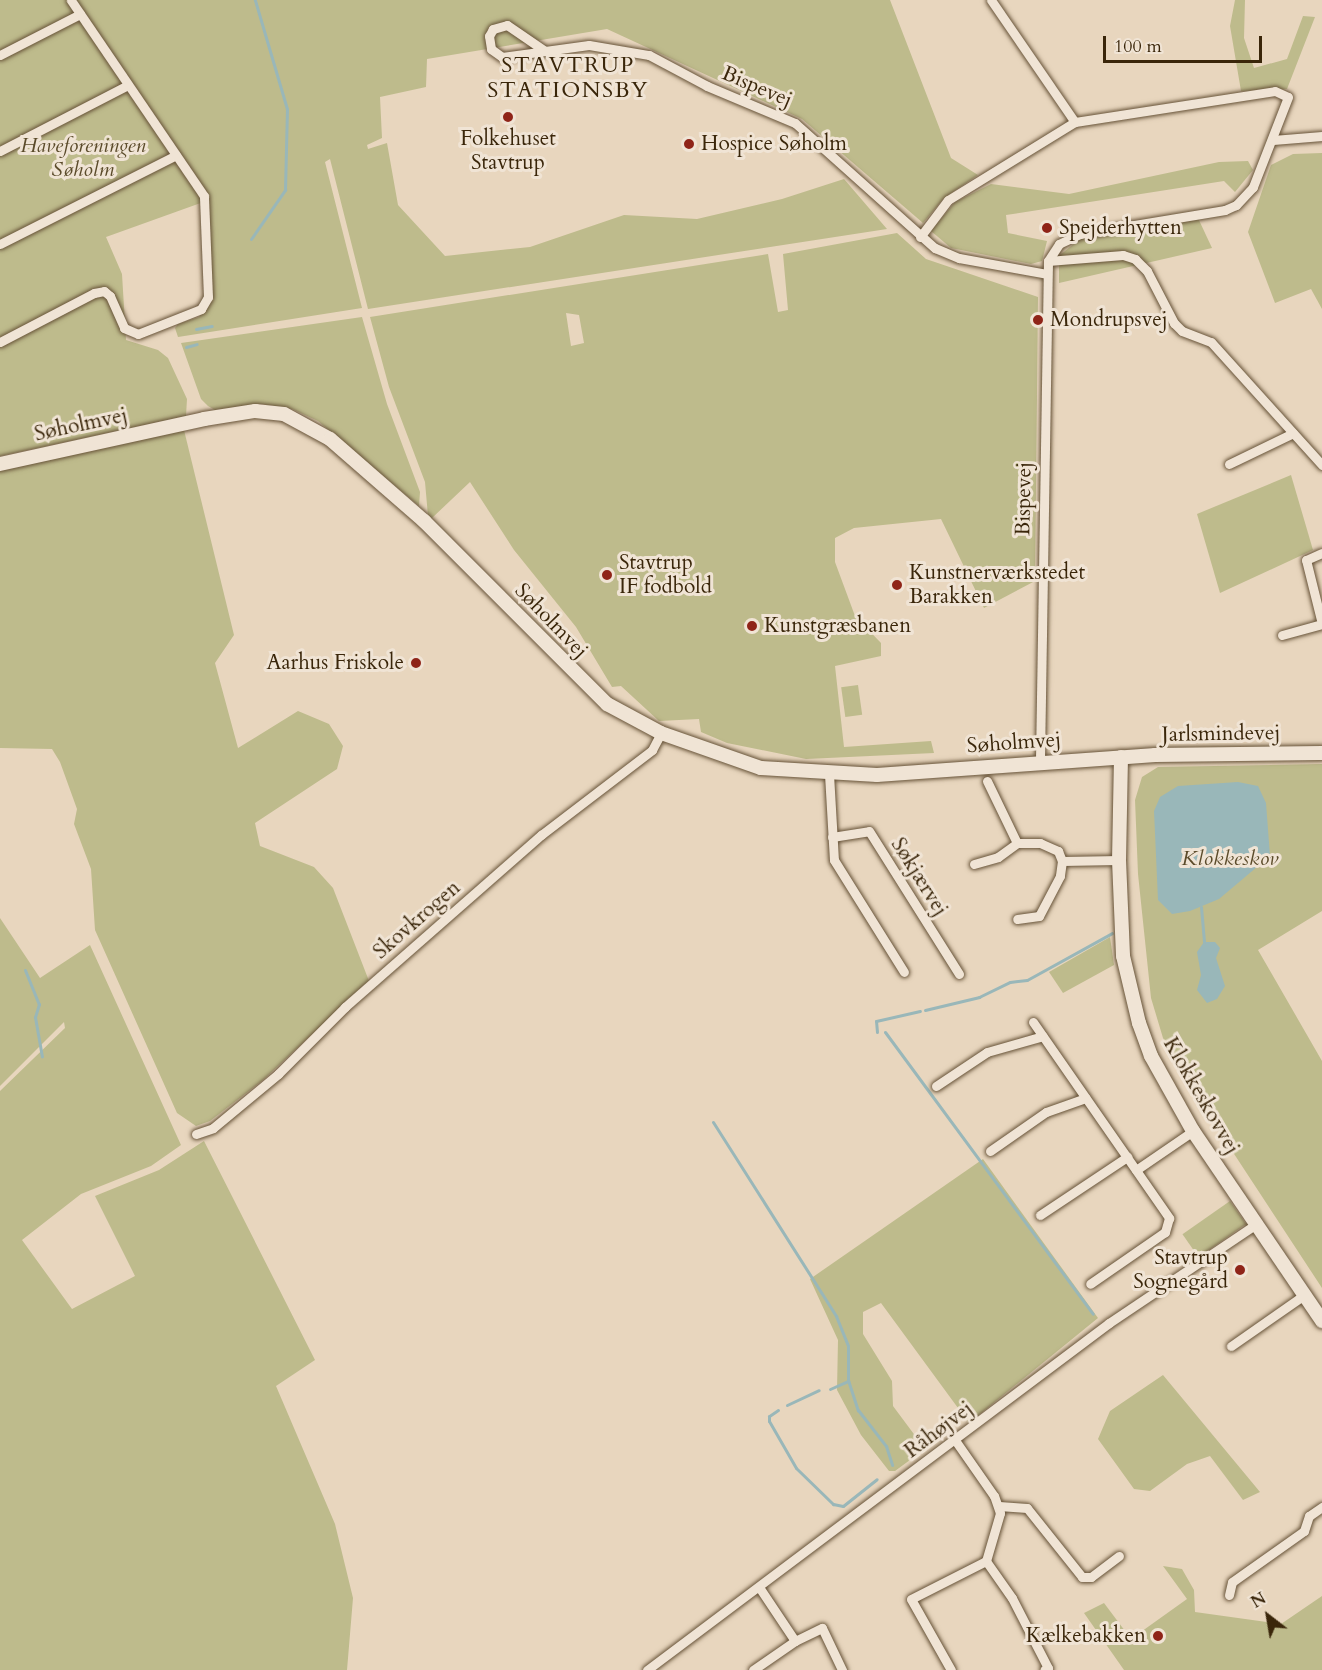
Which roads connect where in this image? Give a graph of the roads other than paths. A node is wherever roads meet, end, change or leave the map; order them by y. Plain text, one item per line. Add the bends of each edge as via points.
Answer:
1 (72, 0) edge
2 (991, 0) edge
3 (80, 14) junction
4 (545, 51) junction
5 (0, 55) edge
6 (128, 85) junction
7 (1075, 122) junction
8 (1322, 136) edge
9 (1273, 140) junction
10 (0, 151) edge
11 (176, 155) junction
12 (920, 237) junction
13 (0, 244) edge
14 (1048, 261) junction
15 (1047, 274) junction
16 (0, 342) edge
17 (1293, 433) junction
18 (0, 464) edge
19 (1229, 465) dead end
20 (1322, 465) edge
21 (1322, 553) edge
22 (1282, 635) dead end
23 (661, 732) junction
24 (1322, 753) edge
25 (1121, 757) junction
26 (1040, 761) junction
27 (829, 774) junction
28 (987, 781) dead end
29 (832, 837) junction
30 (1017, 843) junction
31 (1119, 860) junction
32 (1062, 861) junction
33 (974, 864) dead end
34 (1017, 920) dead end
35 (904, 972) dead end
36 (959, 974) dead end
37 (1033, 1022) dead end
38 (1043, 1036) junction
39 (936, 1086) dead end
40 (1086, 1098) junction
41 (1193, 1131) junction
42 (196, 1134) dead end
43 (990, 1151) dead end
44 (1127, 1158) junction
45 (1136, 1170) junction
46 (1040, 1215) dead end
47 (1255, 1225) junction
48 (1090, 1284) dead end
49 (1304, 1295) junction
50 (1322, 1321) edge
51 (1231, 1346) dead end
52 (956, 1440) junction
53 (999, 1506) junction
54 (1322, 1507) edge
55 (1119, 1556) dead end
56 (986, 1562) junction
57 (759, 1587) junction
58 (1229, 1595) dead end
59 (795, 1641) junction
60 (648, 1670) edge
61 (753, 1670) edge
62 (842, 1670) edge
63 (951, 1670) edge
64 (1044, 1670) edge

1 - 3 street
2 - 7 street
3 - 5 street
3 - 6 street
4 - 4 street, Bispevej via 507,25 493,29 489,36 491,49 498,56
4 - 12 street, Bispevej via 589,45 649,55 707,86 772,111 810,134
6 - 10 street
6 - 11 street
7 - 9 street via 1275,91 1288,97
7 - 12 street via 948,200
8 - 9 street
9 - 14 street via 1253,187 1236,205 1080,234 1059,244
11 - 13 street
11 - 16 street via 204,196 208,297 201,309 138,334 124,328 104,291
12 - 15 street, Bispevej via 934,248 959,258
14 - 15 street, Bispevej
14 - 17 street via 1123,255 1135,259 1147,271 1174,323 1182,331 1211,342
15 - 26 street, Bispevej
17 - 19 street
17 - 20 street
18 - 23 street, Søholmvej via 204,419 255,411 284,414 330,439 424,521 607,704
21 - 22 street via 1306,560 1322,624
23 - 27 street, Søholmvej via 761,768
23 - 42 street, Skovkrogen via 652,750 541,835 345,1007 278,1074 213,1128
24 - 25 street, Jarlsmindevej
25 - 26 street, Søholmvej
25 - 31 street, Klokkeskovvej
26 - 27 street, Søholmvej via 878,775
27 - 29 street
28 - 30 street
29 - 35 street via 838,869
29 - 36 street, Søkjærvej via 869,831
30 - 32 street via 1051,846
30 - 33 street via 992,860
31 - 32 street
31 - 41 street, Klokkeskovvej via 1123,956 1131,995 1151,1056
32 - 34 street via 1056,887 1039,916
37 - 38 street
38 - 39 street via 987,1052
38 - 40 street
40 - 43 street via 1046,1112
40 - 44 street
41 - 45 street
41 - 47 street, Klokkeskovvej
44 - 45 street
44 - 46 street
45 - 48 street via 1169,1218 1170,1226
47 - 49 street, Klokkeskovvej
47 - 52 street, Råhøjvej via 1118,1317
49 - 50 street, Klokkeskovvej
49 - 51 street
52 - 53 street
52 - 57 street, Råhøjvej
53 - 55 street via 1028,1508 1082,1577 1090,1577
53 - 56 street
54 - 58 street via 1308,1516 1304,1531 1232,1582
56 - 63 street via 911,1599
56 - 64 street via 1012,1598 1048,1668
57 - 59 street
57 - 60 street, Råhøjvej
59 - 61 street
59 - 62 street via 822,1629

